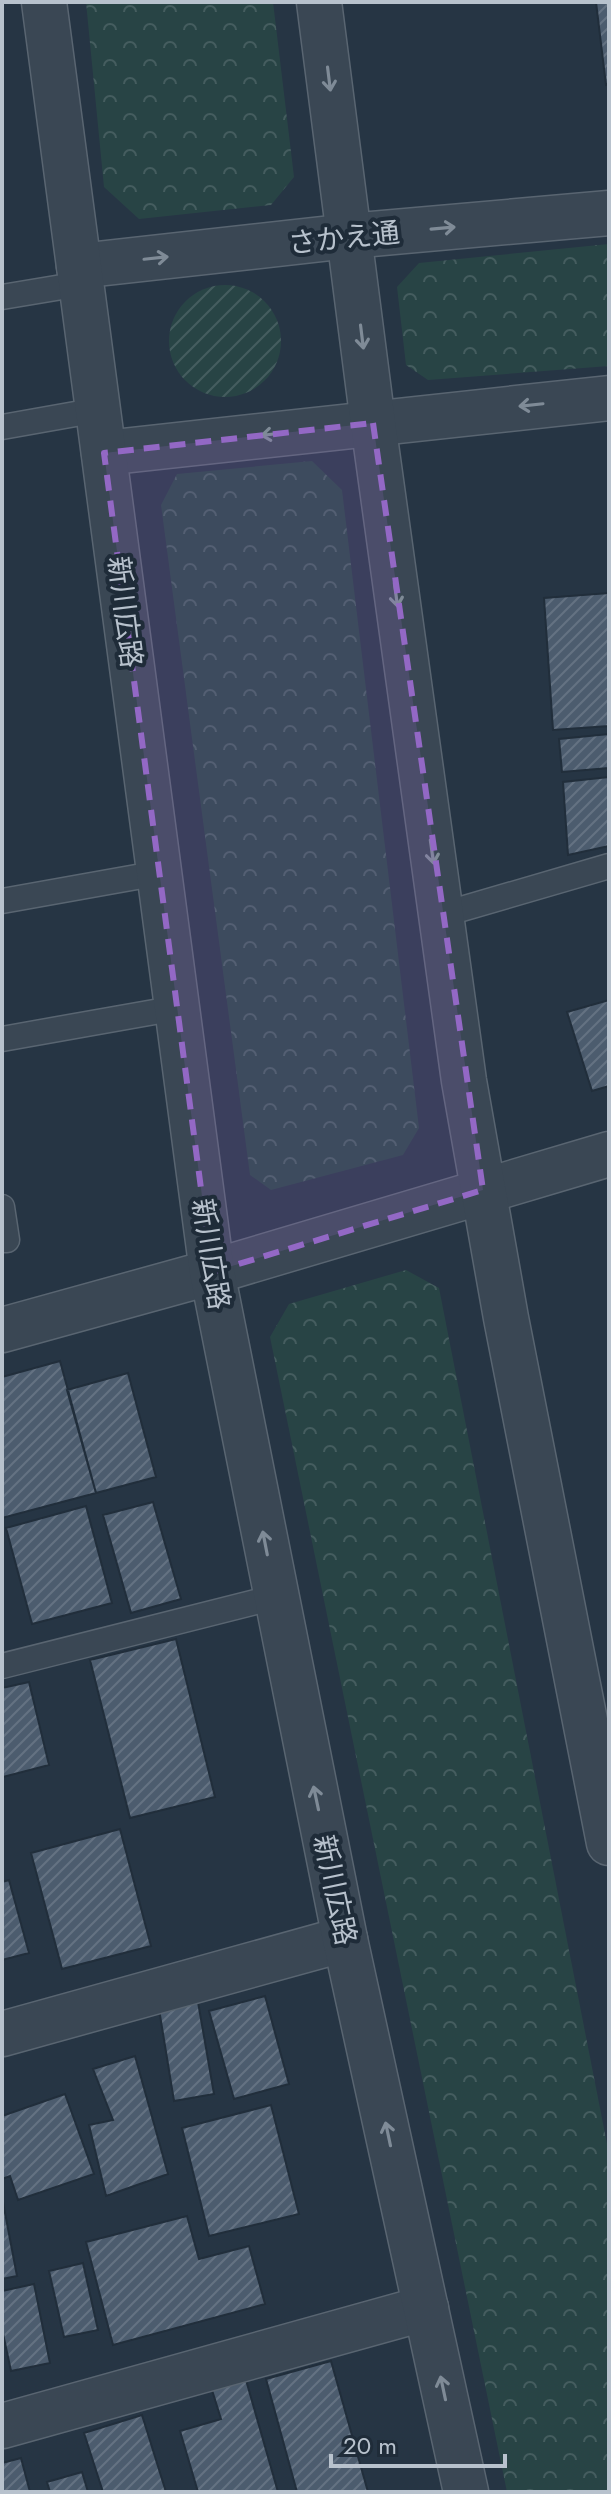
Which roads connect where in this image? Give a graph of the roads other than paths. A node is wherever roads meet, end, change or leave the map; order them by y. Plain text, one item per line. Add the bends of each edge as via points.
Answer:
1 (44, 2) edge
2 (319, 2) edge
3 (609, 213) edge
4 (349, 236) junction
5 (79, 275) junction
6 (2, 297) edge
7 (609, 398) edge
8 (98, 410) junction
9 (373, 423) junction
10 (2, 427) edge
11 (104, 453) junction
12 (609, 866) edge
13 (159, 873) junction
14 (2, 901) edge
15 (441, 915) junction
16 (177, 1008) junction
17 (2, 1039) edge
18 (609, 1154) edge
19 (483, 1190) junction
20 (2, 1207) edge
21 (2, 1240) edge
22 (212, 1272) junction
23 (2, 1330) edge
24 (275, 1597) junction
25 (2, 1666) edge
26 (609, 1843) edge
27 (345, 1939) junction
28 (2, 2034) edge
29 (426, 2308) junction
30 (2, 2426) edge
31 (466, 2492) edge

1 - 5 street, 新川広路
2 -> 4 street
4 -> 3 street, さかえ通
5 -> 4 street, さかえ通
4 -> 9 street
5 - 6 lane
5 - 8 street, 新川広路
7 -> 9 street
8 - 10 lane
8 - 11 street, 新川広路
9 -> 11 street
9 -> 15 street
11 - 13 street, 新川広路
12 - 15 lane
13 - 14 lane
13 - 16 street, 新川広路
15 - 19 street
16 - 17 lane
16 - 22 street, 新川広路
18 - 19 street
19 - 22 street
19 - 26 street
20 - 21 lane via 7,1240
22 - 23 street
24 -> 22 street, 新川広路
24 - 25 lane
27 -> 24 street, 新川広路
27 - 28 street
29 -> 27 street, 新川広路
29 - 30 street
31 -> 29 street, 新川広路

